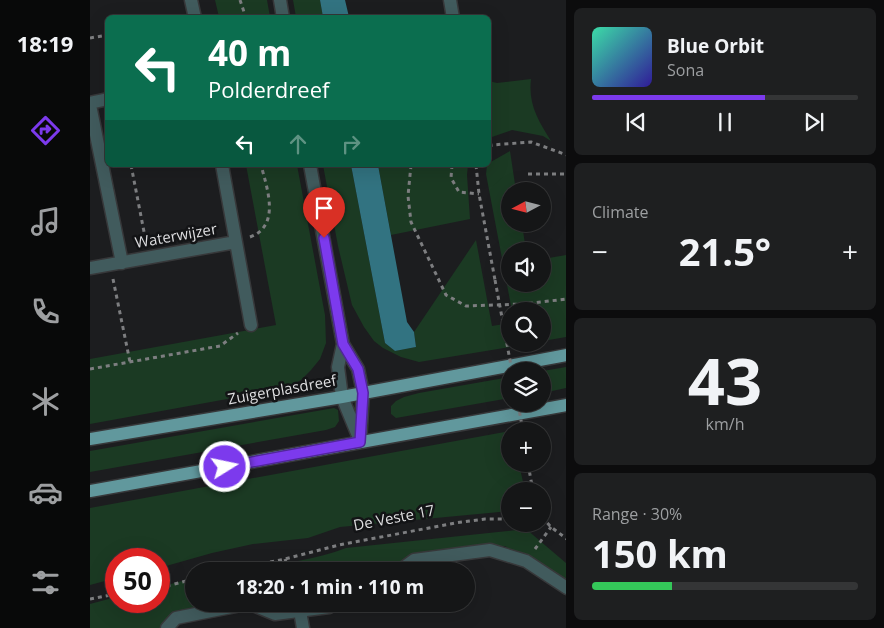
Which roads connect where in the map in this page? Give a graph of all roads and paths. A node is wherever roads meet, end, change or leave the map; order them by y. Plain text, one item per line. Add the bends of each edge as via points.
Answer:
1 (192, 0) edge
2 (240, 0) edge
3 (280, 0) edge
4 (450, 0) edge
5 (194, 15) edge
6 (245, 15) edge
7 (282, 15) edge
8 (452, 15) edge
9 (105, 36) edge
10 (90, 38) edge
11 (105, 100) edge
12 (90, 104) edge
13 (491, 146) edge
14 (566, 155) edge
15 (131, 167) edge
16 (222, 167) edge
17 (261, 167) edge
18 (310, 167) edge
19 (411, 167) edge
20 (452, 167) edge
21 (476, 167) edge
22 (528, 174) dead end
23 (566, 174) edge
24 (479, 194) junction
25 (236, 242) junction
26 (148, 258) junction
27 (116, 264) junction
28 (90, 268) edge
29 (566, 299) edge
30 (251, 325) joint
31 (343, 344) junction
32 (566, 355) edge
33 (130, 362) junction
34 (510, 362) edge
35 (90, 369) edge
36 (363, 393) junction
37 (342, 396) junction
38 (566, 405) edge
39 (90, 439) edge
40 (360, 442) junction
41 (90, 491) edge
42 (501, 519) edge
43 (551, 527) edge
44 (547, 532) edge
45 (566, 539) edge
46 (285, 559) junction
47 (526, 561) junction
48 (270, 562) edge
49 (286, 562) edge
50 (411, 562) edge
51 (185, 581) edge
52 (170, 585) edge
53 (566, 588) edge
54 (105, 596) edge
55 (90, 599) edge
56 (206, 612) edge
57 (270, 612) edge
58 (292, 612) edge
59 (300, 612) edge
60 (167, 628) edge
61 (303, 628) edge

1 - 5 street
2 - 6 path
3 - 7 street
4 - 8 street
9 - 10 path
11 - 12 street, Waterwijzer
12 - 27 street, Waterwijzer
13 - 14 path via 531,142
15 - 26 path
16 - 25 street, Waterwijzer
17 - 25 path via 271,207 266,223 257,234
18 - 31 street
19 - 29 path via 408,196 411,222 446,295 466,306
20 - 24 path via 451,178 459,192
21 - 24 path
22 - 23 path
24 - 34 path, bridge
25 - 26 street, Waterwijzer
25 - 30 street, Waterwijzer
26 - 27 street, Waterwijzer
27 - 28 street, Waterwijzer
27 - 33 path
30 - 33 path via 220,346
31 - 36 street via 358,369
31 - 37 street via 338,367
32 - 36 main road, Zuigerplasdreef
33 - 35 path
36 - 37 main road, Zuigerplasdreef
36 - 40 street
37 - 39 main road, Zuigerplasdreef
37 - 40 street
38 - 40 main road
40 - 41 main road
42 - 46 path, De Veste 17 via 455,523 339,545
43 - 45 path
44 - 47 path
46 - 48 path, De Veste 17
46 - 49 path
47 - 50 street via 490,550
47 - 53 street
51 - 52 path
54 - 55 path
56 - 60 street via 176,618
57 - 58 street
59 - 61 street

